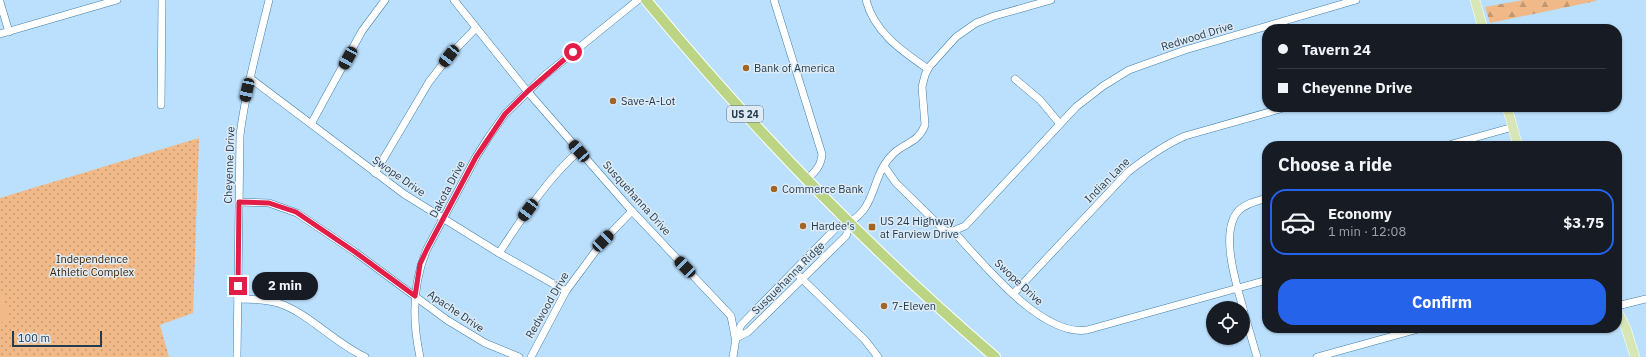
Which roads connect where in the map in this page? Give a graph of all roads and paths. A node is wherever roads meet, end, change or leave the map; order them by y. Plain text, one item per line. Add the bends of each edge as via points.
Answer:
1 (117, 0) edge
2 (162, 0) edge
3 (269, 0) edge
4 (385, 0) edge
5 (454, 0) edge
6 (638, 0) edge
7 (646, 0) edge
8 (774, 0) edge
9 (866, 0) edge
10 (1051, 0) edge
11 (1356, 0) edge
12 (1475, 0) edge
13 (0, 2) edge
14 (1274, 24) edge
15 (1482, 24) edge
16 (1262, 27) edge
17 (476, 28) junction
18 (9, 32) junction
19 (0, 34) edge
20 (928, 69) junction
21 (250, 78) junction
22 (1015, 79) dead end
23 (528, 91) junction
24 (161, 105) dead end
25 (1270, 112) edge
26 (1508, 112) edge
27 (311, 124) junction
28 (1060, 124) junction
29 (1513, 127) junction
30 (1463, 141) edge
31 (1517, 141) edge
32 (579, 151) junction
33 (884, 166) junction
34 (376, 173) junction
35 (807, 179) junction
36 (1262, 200) edge
37 (239, 202) junction
38 (632, 211) junction
39 (444, 219) junction
40 (850, 224) junction
41 (953, 231) junction
42 (814, 251) junction
43 (499, 252) junction
44 (822, 259) junction
45 (794, 271) junction
46 (802, 278) junction
47 (1262, 281) edge
48 (1237, 288) junction
49 (566, 291) junction
50 (1013, 294) junction
51 (415, 296) junction
52 (238, 299) junction
53 (1646, 299) edge
54 (1241, 301) edge
55 (1622, 305) edge
56 (1622, 320) edge
57 (1250, 333) edge
58 (1404, 333) edge
59 (736, 338) junction
60 (237, 357) edge
61 (365, 357) edge
62 (420, 357) edge
63 (520, 357) edge
64 (531, 357) edge
65 (733, 357) edge
66 (878, 357) edge
67 (995, 357) edge
68 (1257, 357) edge
69 (1318, 357) edge
70 (1636, 357) edge

1 - 18 street
2 - 24 street
3 - 21 street, Cheyenne Drive
4 - 27 street via 362,31
5 - 17 street, Susquehanna Drive
6 - 23 street, Dakota Drive
7 - 35 highway, US 24 via 714,81
8 - 35 street via 822,154 819,168
9 - 20 street via 871,15 882,31
10 - 20 street via 976,23 956,37
11 - 14 street, Redwood Drive
12 - 15 main road
13 - 18 street
16 - 28 street, Redwood Drive via 1136,67 1103,86 1076,107
17 - 23 street, Susquehanna Drive
17 - 34 street via 429,82
18 - 19 street
20 - 33 street via 922,87 925,125 923,130 915,140 894,153
21 - 27 street, Swope Drive
21 - 37 street, Cheyenne Drive via 240,135
22 - 28 street via 1040,100
23 - 32 street, Susquehanna Drive
23 - 39 street, Dakota Drive via 505,114 488,138
25 - 50 street, Indian Lane via 1186,136 1147,157 1128,172
26 - 29 main road
27 - 34 street, Swope Drive
28 - 41 street, Redwood Drive via 965,226
29 - 30 street
29 - 31 main road
32 - 38 street, Susquehanna Drive
32 - 43 street via 562,166
33 - 40 street via 869,203
33 - 41 street, Swope Drive via 896,183 944,230
34 - 39 street, Swope Drive
35 - 40 highway, US 24
36 - 48 street via 1245,205 1231,224 1230,257
37 - 51 street, Apache Drive via 269,203 296,212
37 - 52 street, Cheyenne Drive
38 - 49 street, Redwood Drive via 603,241
38 - 59 street, Susquehanna Drive via 731,316
39 - 43 street, Swope Drive
39 - 51 street, Dakota Drive via 420,264
40 - 42 street, Susquehanna Ridge via 836,228
40 - 44 street, Susquehanna Ridge via 846,236
40 - 67 highway, US 24
41 - 50 street, Swope Drive
42 - 44 street
42 - 45 street, Susquehanna Ridge
43 - 49 street, Swope Drive
44 - 46 street, Susquehanna Ridge
45 - 46 street
45 - 59 street, Susquehanna Ridge via 741,325
46 - 59 street, Susquehanna Ridge via 748,332
46 - 66 street via 865,340
47 - 48 street, Swope Drive
48 - 50 street, Swope Drive via 1079,331 1066,329 1046,320
48 - 54 street
49 - 64 street, Redwood Drive
51 - 62 street, Dakota Drive via 414,328
51 - 63 street, Apache Drive via 447,320 485,343
52 - 60 street, Cheyenne Drive
52 - 61 street via 268,301 288,307 349,349
53 - 55 street
56 - 70 main road
57 - 68 street
58 - 69 street
59 - 65 street, Susquehanna Ridge

